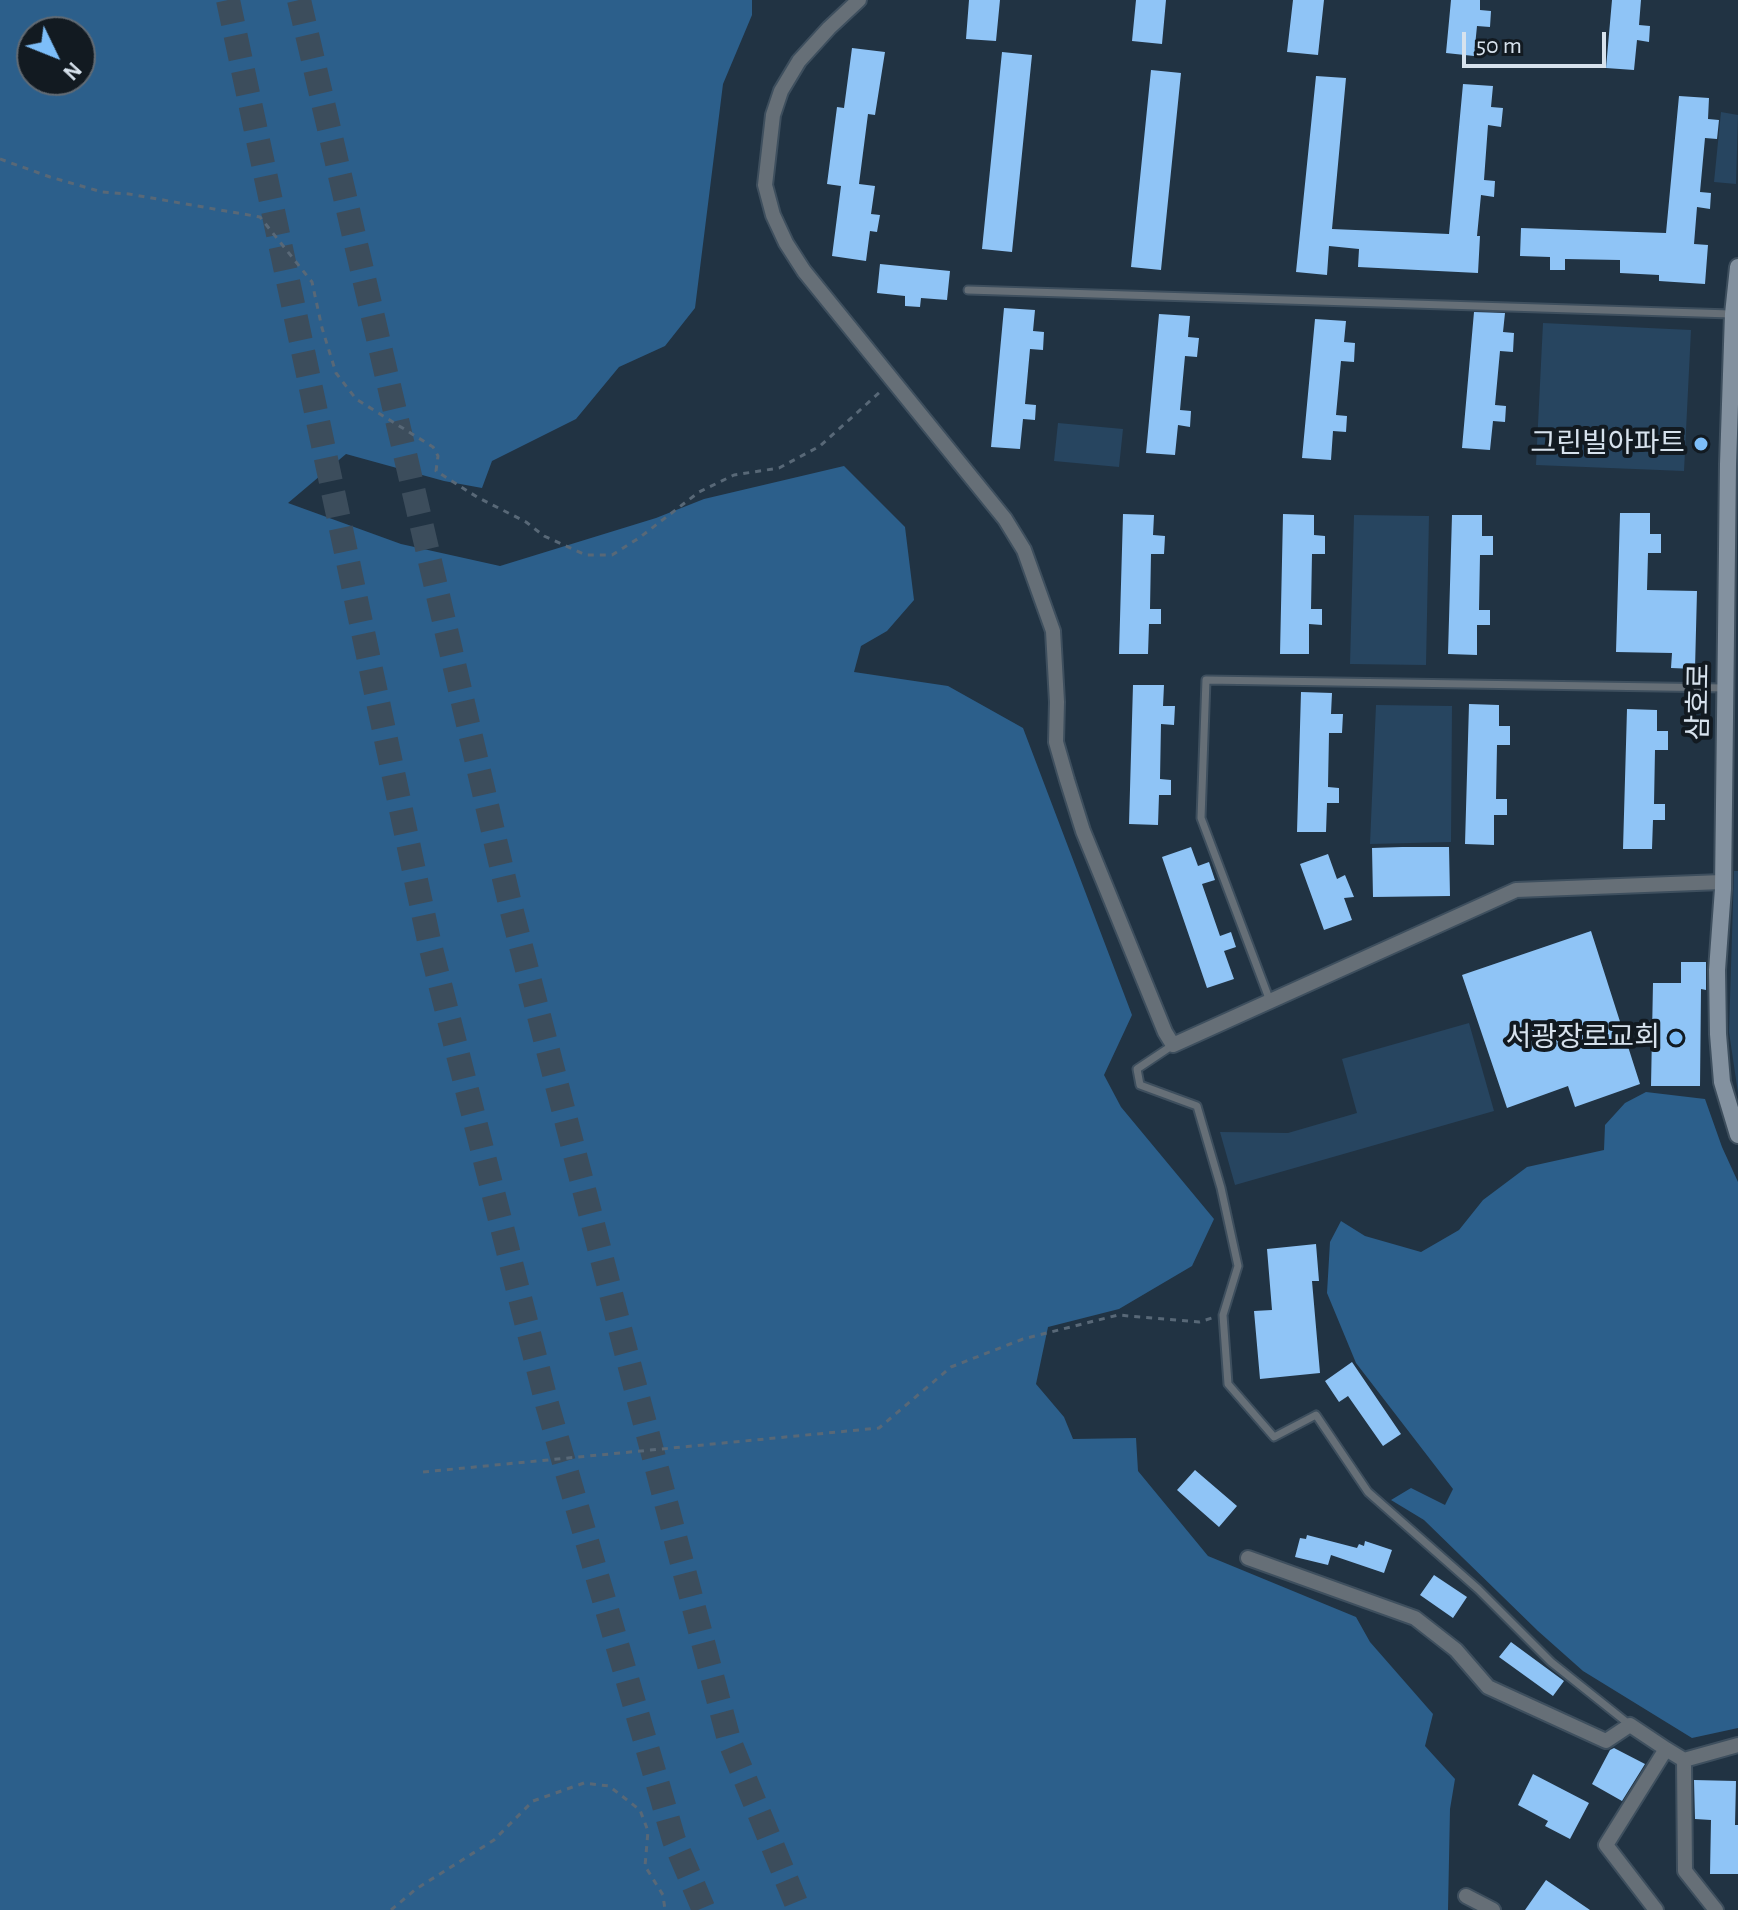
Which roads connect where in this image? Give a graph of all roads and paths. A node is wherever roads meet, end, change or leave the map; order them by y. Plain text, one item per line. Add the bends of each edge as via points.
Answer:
1 (859, 0) edge
2 (0, 159) edge
3 (1738, 267) edge
4 (968, 290) dead end
5 (1733, 314) junction
6 (893, 381) junction
7 (1733, 464) edge
8 (1725, 688) junction
9 (1731, 781) edge
10 (1727, 886) edge
11 (1270, 1001) junction
12 (1173, 1045) junction
13 (1738, 1135) edge
14 (1223, 1315) junction
15 (423, 1472) dead end
16 (1248, 1558) dead end
17 (1630, 1725) junction
18 (1738, 1745) edge
19 (1666, 1749) junction
20 (1684, 1760) junction
21 (1466, 1896) dead end
22 (391, 1910) edge
23 (665, 1910) edge
24 (1493, 1910) edge
25 (1656, 1910) edge
26 (1716, 1910) edge

1 - 6 street via 799,61 781,91 765,185 773,215 804,271
2 - 6 path via 102,192 260,217 312,282 336,373 356,399 433,447 436,471 586,555 612,555 699,492 734,475 779,468 820,446
3 - 5 street, 삼호로
4 - 5 lane
5 - 7 street, 삼호로
6 - 12 street via 1024,550 1053,631 1056,742 1067,780 1088,844
7 - 8 street, 삼호로
8 - 9 street, 삼호로
8 - 11 lane via 1206,680 1201,818
9 - 10 street, 삼호로
10 - 11 street via 1516,890
10 - 13 street, 삼호로 via 1717,970 1718,1034 1722,1082
11 - 12 street
12 - 14 lane via 1137,1069 1140,1085 1197,1106 1238,1266
14 - 15 path via 1199,1322 1118,1315 1023,1339 951,1367 879,1428
14 - 17 lane via 1228,1384 1274,1437 1316,1415 1368,1492 1551,1662
16 - 17 street via 1415,1618 1456,1650 1488,1687 1606,1741
17 - 19 street
18 - 20 street
19 - 20 street
19 - 25 street via 1606,1845
20 - 26 street via 1685,1871
21 - 24 street
22 - 23 path via 494,1840 533,1801 584,1783 609,1786 640,1810 648,1831 645,1866 663,1895

